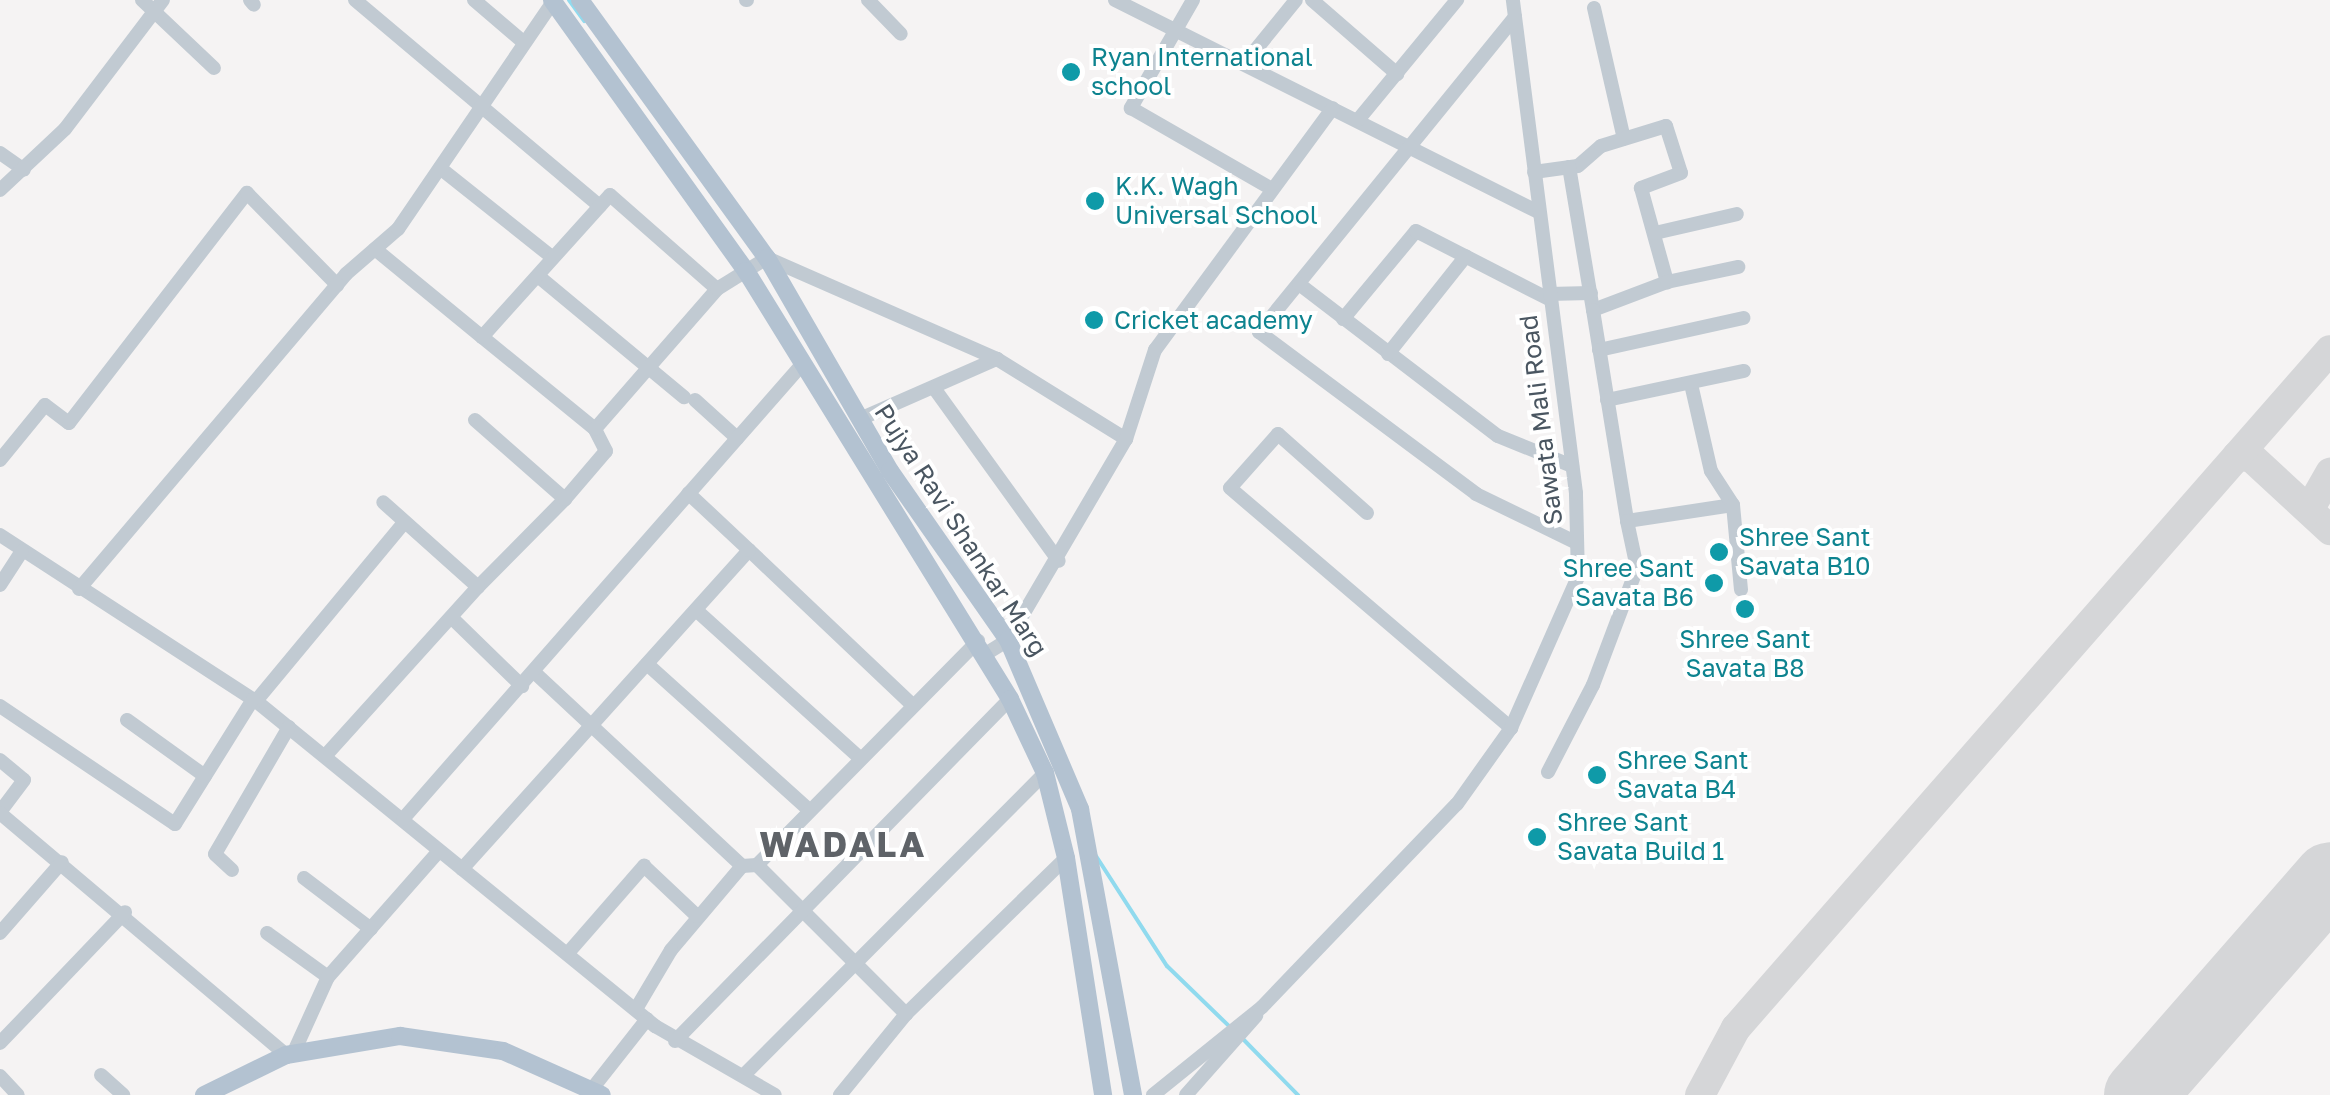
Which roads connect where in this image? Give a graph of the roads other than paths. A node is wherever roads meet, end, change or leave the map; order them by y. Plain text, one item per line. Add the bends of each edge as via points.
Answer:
1 (355, 0) edge
2 (474, 0) edge
3 (580, 0) edge
4 (868, 0) edge
5 (1115, 0) edge
6 (1193, 0) edge
7 (1296, 0) edge
8 (1312, 0) edge
9 (1513, 0) edge
10 (552, 1) edge
11 (153, 3) edge
12 (1448, 3) edge
13 (1594, 8) dead end
14 (1515, 17) junction
15 (1170, 27) junction
16 (901, 34) dead end
17 (522, 41) junction
18 (1244, 64) junction
19 (214, 68) dead end
20 (1397, 74) junction
21 (1333, 108) junction
22 (478, 110) junction
23 (1358, 120) junction
24 (1624, 139) junction
25 (1411, 146) junction
26 (0, 152) edge
27 (1569, 167) junction
28 (440, 168) junction
29 (24, 170) junction
30 (1534, 172) junction
31 (0, 190) edge
32 (1272, 190) junction
33 (600, 206) junction
34 (1538, 212) junction
35 (1737, 214) dead end
36 (1656, 234) junction
37 (374, 249) junction
38 (1466, 256) junction
39 (554, 258) junction
40 (767, 258) junction
41 (1738, 267) dead end
42 (746, 271) junction
43 (538, 276) junction
44 (1668, 282) junction
45 (1298, 284) junction
46 (337, 285) junction
47 (717, 290) junction
48 (1590, 293) junction
49 (1548, 296) junction
50 (1593, 310) junction
51 (1344, 318) junction
52 (1743, 318) dead end
53 (482, 337) junction
54 (1599, 350) junction
55 (1388, 354) junction
56 (997, 359) junction
57 (648, 368) junction
58 (800, 368) junction
59 (1744, 371) dead end
60 (1691, 384) junction
61 (934, 388) junction
62 (1608, 400) junction
63 (860, 419) junction
64 (475, 420) dead end
65 (595, 430) junction
66 (738, 438) junction
67 (1126, 439) junction
68 (0, 460) edge
69 (1572, 466) junction
70 (688, 493) junction
71 (565, 499) junction
72 (383, 502) dead end
73 (1733, 505) junction
74 (1367, 513) dead end
75 (1627, 521) junction
76 (404, 522) junction
77 (0, 535) edge
78 (1577, 543) junction
79 (750, 550) junction
80 (22, 551) junction
81 (1059, 561) junction
82 (0, 585) edge
83 (478, 587) junction
84 (79, 589) junction
85 (1741, 590) dead end
86 (696, 610) junction
87 (452, 618) junction
88 (1008, 640) junction
89 (982, 648) junction
90 (647, 664) junction
91 (534, 672) junction
92 (522, 686) junction
93 (1010, 699) junction
94 (255, 700) junction
95 (911, 704) junction
96 (0, 706) edge
97 (127, 720) dead end
98 (592, 725) junction
99 (289, 727) junction
100 (1511, 728) junction
101 (326, 755) junction
102 (860, 758) junction
103 (0, 760) edge
104 (1548, 772) dead end
105 (1045, 774) junction
106 (205, 776) junction
107 (808, 809) junction
108 (0, 812) edge
109 (403, 819) junction
110 (439, 851) junction
111 (1066, 858) junction
112 (62, 862) junction
113 (749, 866) junction
114 (232, 870) dead end
115 (462, 870) junction
116 (304, 878) dead end
117 (795, 911) junction
118 (124, 912) junction
119 (697, 916) junction
120 (371, 929) junction
121 (267, 933) dead end
122 (0, 934) edge
123 (568, 952) junction
124 (856, 963) junction
125 (328, 977) junction
126 (1262, 1007) junction
127 (642, 1014) junction
128 (906, 1014) junction
129 (675, 1041) junction
130 (0, 1043) edge
131 (290, 1054) junction
132 (101, 1075) dead end
133 (744, 1075) junction
134 (0, 1076) edge
135 (597, 1092) edge
136 (18, 1095) edge
137 (123, 1095) edge
138 (204, 1095) edge
139 (775, 1095) edge
140 (840, 1095) edge
141 (1104, 1095) edge
142 (1134, 1095) edge
143 (1154, 1095) edge
144 (1186, 1095) edge

1 - 22 street
2 - 17 street
3 - 40 main road, Pujya Ravi Shankar Marg
4 - 16 street
5 - 15 street
6 - 15 street
7 - 18 street
8 - 20 street
9 - 14 street, Sawata Mali Road
10 - 17 street
10 - 42 main road
11 - 19 street
11 - 29 street
12 - 20 street
13 - 24 street
14 - 25 street
14 - 30 street, Sawata Mali Road
15 - 18 street
15 - 32 street via 1131,108
17 - 22 street
18 - 21 street
20 - 23 street
21 - 23 street
21 - 32 street
22 - 28 street
22 - 33 street
23 - 25 street
24 - 27 street
24 - 36 street via 1666,126 1681,173 1641,188
25 - 34 street
25 - 45 street
26 - 29 street
27 - 30 street
27 - 48 street
28 - 37 street
28 - 39 street
29 - 31 street
30 - 34 street, Sawata Mali Road
32 - 67 street via 1155,350
33 - 39 street
33 - 47 street via 610,195
34 - 49 street, Sawata Mali Road
35 - 36 street
36 - 44 street
37 - 46 street
37 - 53 street
38 - 49 street
38 - 51 street via 1416,230
38 - 55 street
39 - 43 street
40 - 42 street
40 - 56 street
40 - 63 main road, Pujya Ravi Shankar Marg
41 - 44 street
42 - 47 street
42 - 58 main road
43 - 53 street
43 - 57 street
44 - 50 street
45 - 51 street
45 - 78 street via 1259,332 1476,494
46 - 68 street via 247,193 69,423 45,405
46 - 84 street
47 - 57 street
48 - 49 street
48 - 50 street
49 - 69 street, Sawata Mali Road
50 - 54 street
51 - 55 street
52 - 54 street
53 - 65 street
54 - 62 street
55 - 69 street via 1498,436
56 - 61 street
56 - 67 street
57 - 65 street
57 - 66 street
58 - 66 street
58 - 89 main road
59 - 60 street
60 - 62 street
60 - 73 street via 1711,472
61 - 63 street
61 - 81 street
62 - 75 street
63 - 88 main road, Pujya Ravi Shankar Marg
64 - 71 street
65 - 71 street via 606,451
66 - 70 street
67 - 81 street
69 - 78 street, Sawata Mali Road
70 - 79 street
70 - 91 street
71 - 83 street
72 - 76 street
73 - 75 street
73 - 85 street
74 - 100 street via 1278,434 1230,488
75 - 104 street via 1637,568 1594,686
76 - 83 street
76 - 94 street
77 - 80 street
78 - 100 street, Sawata Mali Road via 1578,577
79 - 86 street
79 - 95 street
80 - 82 street
80 - 84 street
81 - 88 street
83 - 87 street
84 - 94 street
86 - 90 street
86 - 102 street
87 - 92 street
87 - 101 street
88 - 89 street
88 - 142 main road, Pujya Ravi Shankar Marg via 1080,809
89 - 93 main road
89 - 95 street
90 - 98 street
90 - 107 street
91 - 92 street
91 - 98 street
92 - 109 street
93 - 105 main road
93 - 117 street
94 - 99 street
94 - 106 street
95 - 102 street
96 - 106 street via 175,824
97 - 106 street
98 - 113 street
98 - 115 street
99 - 101 street
99 - 114 street via 215,854
100 - 126 street, Sawata Mali Road via 1457,804
101 - 109 street
102 - 107 street
103 - 108 street via 24,780
105 - 111 main road
105 - 124 street
107 - 113 street
108 - 112 street
109 - 110 street
110 - 115 street
110 - 120 street
111 - 128 street
111 - 141 main road
112 - 118 street
112 - 122 street
113 - 117 street
113 - 119 street
115 - 123 street
116 - 120 street
117 - 124 street
117 - 129 street
118 - 130 street
118 - 131 street
119 - 123 street via 644,866
119 - 127 street
120 - 125 street
121 - 125 street
123 - 127 street
124 - 128 street
124 - 133 street
125 - 131 street
126 - 143 street, Sawata Mali Road
126 - 144 street
127 - 129 street
127 - 135 street
128 - 140 street
129 - 133 street
131 - 135 main road via 372,1037 430,1038 521,1056
131 - 138 main road
132 - 137 street
133 - 139 street
134 - 136 street

